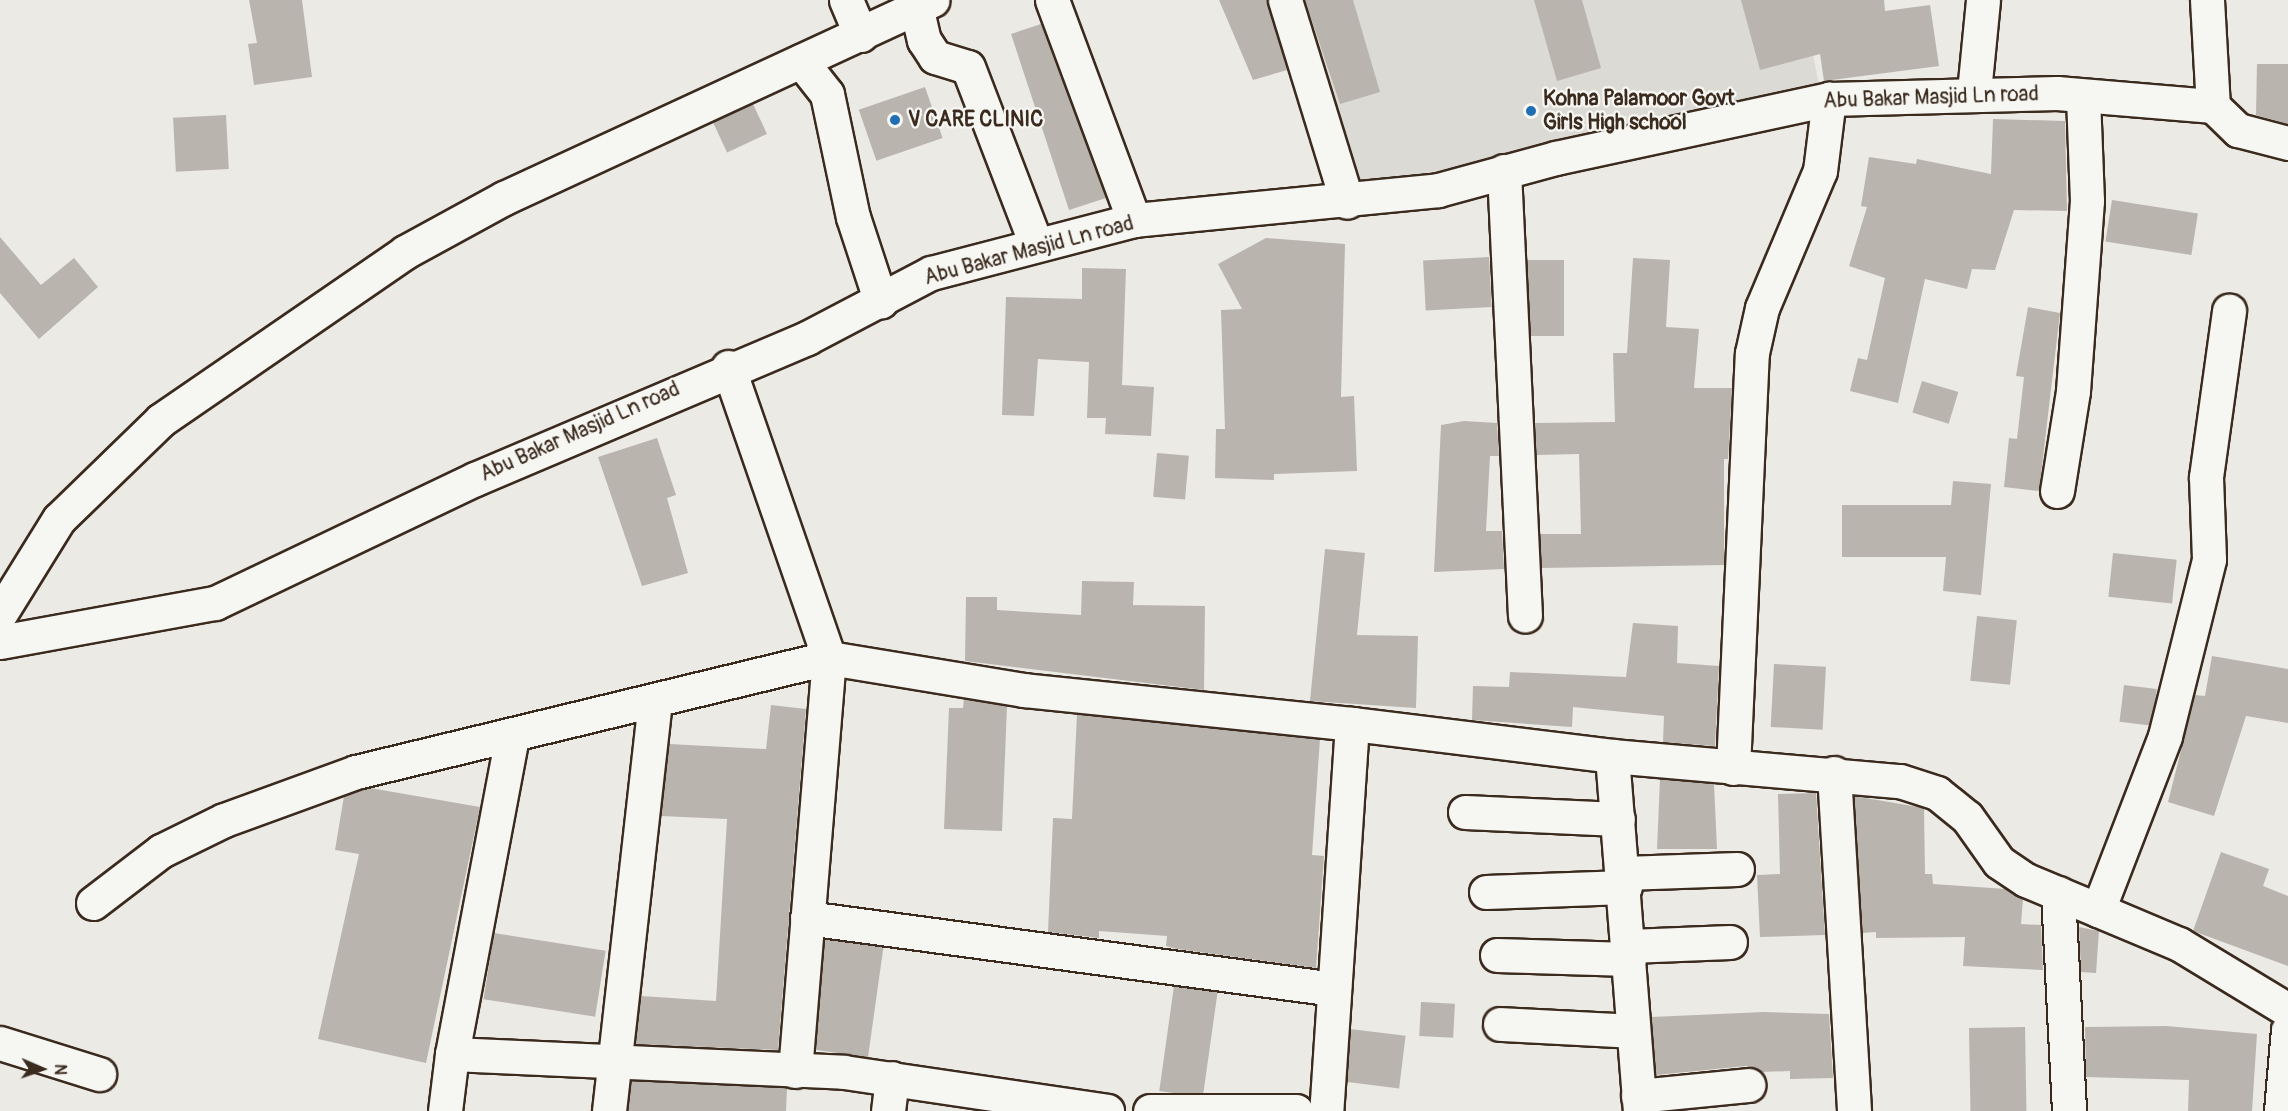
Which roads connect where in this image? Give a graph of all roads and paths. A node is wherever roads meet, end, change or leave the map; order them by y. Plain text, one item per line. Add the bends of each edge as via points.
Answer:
1 (846, 0) edge
2 (1052, 0) edge
3 (1285, 0) edge
4 (1983, 0) edge
5 (2207, 0) edge
6 (924, 3) edge
7 (861, 35) junction
8 (801, 61) junction
9 (1974, 92) junction
10 (2083, 96) junction
11 (1829, 99) junction
12 (2213, 106) junction
13 (2288, 143) edge
14 (1504, 171) junction
15 (1347, 202) junction
16 (1134, 220) junction
17 (1036, 244) junction
18 (881, 302) junction
19 (2229, 311) dead end
20 (728, 367) junction
21 (2057, 490) dead end
22 (0, 615) edge
23 (1525, 616) dead end
24 (0, 642) edge
25 (829, 658) junction
26 (655, 700) junction
27 (1352, 724) junction
28 (512, 736) junction
29 (1612, 756) junction
30 (1733, 768) junction
31 (1834, 773) junction
32 (1465, 812) dead end
33 (1618, 819) junction
34 (1737, 869) dead end
35 (1624, 880) junction
36 (1486, 892) dead end
37 (2058, 893) junction
38 (93, 903) dead end
39 (2098, 910) junction
40 (807, 918) junction
41 (1730, 942) dead end
42 (1629, 952) junction
43 (1497, 955) dead end
44 (1334, 989) junction
45 (2288, 1010) edge
46 (1500, 1024) dead end
47 (2288, 1030) edge
48 (1634, 1032) junction
49 (0, 1043) edge
50 (452, 1054) junction
51 (616, 1057) junction
52 (795, 1071) junction
53 (99, 1074) dead end
54 (892, 1078) junction
55 (1748, 1085) dead end
56 (1639, 1104) edge
57 (445, 1111) edge
58 (609, 1111) edge
59 (888, 1111) edge
60 (1107, 1111) edge
61 (1150, 1111) edge
62 (1296, 1111) edge
63 (1326, 1111) edge
64 (1854, 1111) edge
65 (2069, 1111) edge
66 (2281, 1111) edge

1 - 7 street
2 - 16 street
3 - 15 street
4 - 9 street
5 - 12 street
6 - 7 street
6 - 17 street via 924,40 935,57 968,68
7 - 8 street
8 - 18 street via 827,94 853,217
8 - 22 street via 504,198 405,252 287,332 161,420 59,519
9 - 10 street, Abu Bakar Masjid Ln road
9 - 11 street, Abu Bakar Masjid Ln road
10 - 12 street, Abu Bakar Masjid Ln road
10 - 21 street via 2087,201 2073,391
11 - 14 street, Abu Bakar Masjid Ln road
11 - 30 street via 1820,171 1762,308 1752,353
12 - 13 street via 2238,130
14 - 15 street, Abu Bakar Masjid Ln road via 1438,190
14 - 23 street
15 - 16 street, Abu Bakar Masjid Ln road
16 - 17 street, Abu Bakar Masjid Ln road
17 - 18 street, Abu Bakar Masjid Ln road via 931,273
18 - 20 street, Abu Bakar Masjid Ln road
19 - 39 street via 2206,477 2210,559 2166,736
20 - 24 street, Abu Bakar Masjid Ln road via 356,533 215,603
20 - 25 street
25 - 26 street
25 - 27 street via 1024,690
25 - 40 street
26 - 28 street
26 - 51 street
27 - 29 street
27 - 44 street
28 - 38 street via 356,772 224,820 161,851
28 - 50 street
29 - 30 street
29 - 33 street
30 - 31 street
31 - 37 street via 1900,781 1936,793 1967,817 1999,862
31 - 64 street
32 - 33 street
33 - 35 street
34 - 35 street
35 - 36 street
35 - 42 street
37 - 39 street
37 - 65 street
39 - 45 street via 2180,944
40 - 44 street
40 - 52 street
41 - 42 street
42 - 43 street
42 - 48 street
44 - 63 street
46 - 48 street
47 - 66 street
48 - 56 street
49 - 53 street
50 - 51 street
50 - 57 street
51 - 52 street
51 - 58 street
52 - 54 street
54 - 59 street
54 - 60 street
55 - 56 street
61 - 62 street

